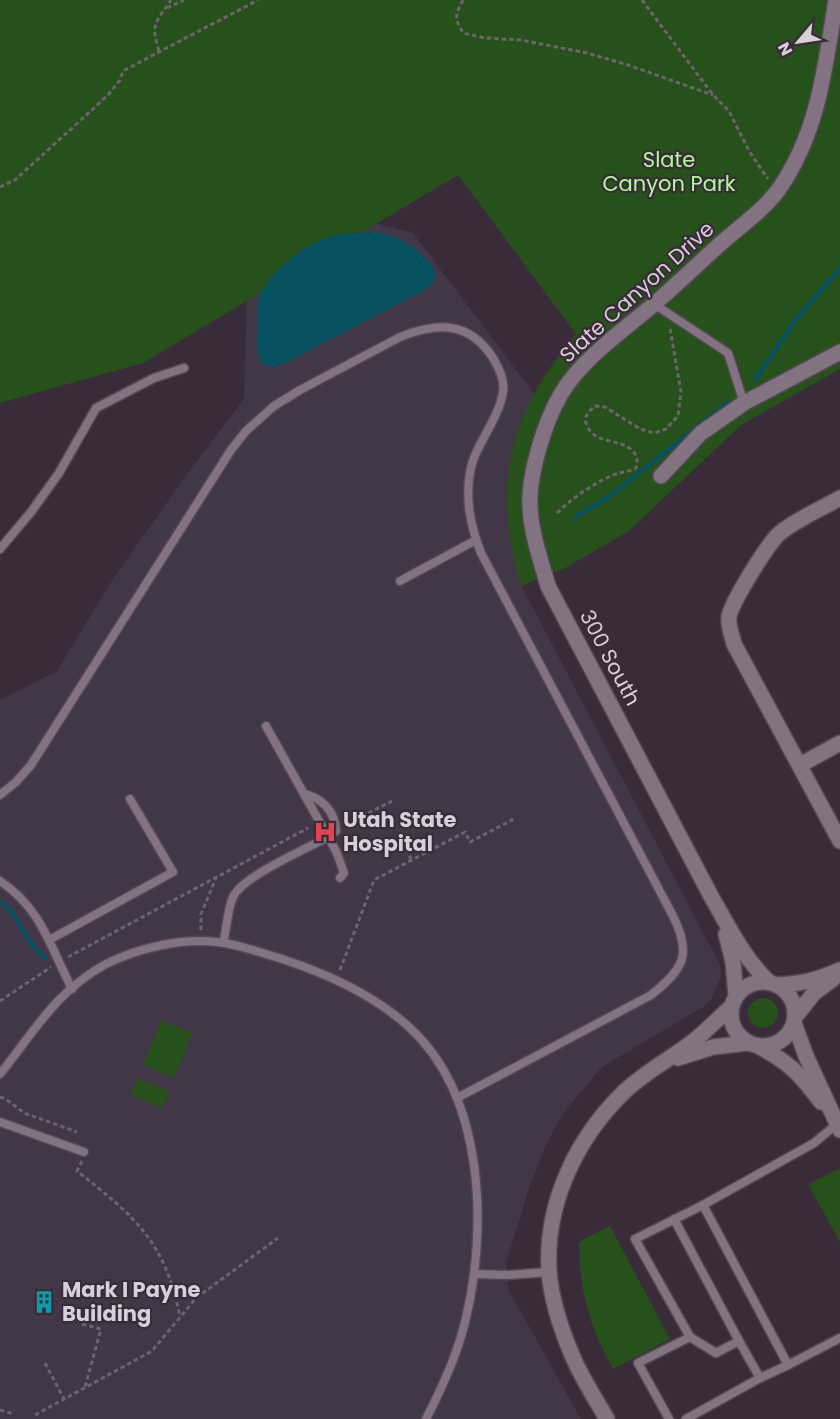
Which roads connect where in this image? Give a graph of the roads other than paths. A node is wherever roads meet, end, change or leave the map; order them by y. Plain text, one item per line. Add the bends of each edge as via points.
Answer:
1 (836, 0) edge
2 (654, 304) junction
3 (840, 352) edge
4 (184, 368) dead end
5 (744, 403) junction
6 (547, 423) joint
7 (661, 476) dead end
8 (840, 498) edge
9 (476, 540) junction
10 (0, 549) edge
11 (400, 581) dead end
12 (266, 726) dead end
13 (840, 743) edge
14 (800, 765) junction
15 (304, 794) junction
16 (0, 795) edge
17 (130, 799) dead end
18 (328, 837) junction
19 (840, 841) edge
20 (340, 878) dead end
21 (0, 881) edge
22 (712, 898) junction
23 (49, 940) junction
24 (223, 943) junction
25 (840, 972) edge
26 (773, 983) junction
27 (72, 988) junction
28 (734, 1001) junction
29 (795, 1020) junction
30 (753, 1044) junction
31 (654, 1068) junction
32 (0, 1074) edge
33 (457, 1098) junction
34 (0, 1122) edge
35 (838, 1127) edge
36 (84, 1152) road end
37 (704, 1205) junction
38 (674, 1219) junction
39 (549, 1272) junction
40 (475, 1274) junction
41 (690, 1337) junction
42 (840, 1338) edge
43 (739, 1341) junction
44 (788, 1365) junction
45 (760, 1378) junction
46 (426, 1419) edge
47 (607, 1419) edge
48 (669, 1419) edge
49 (686, 1419) edge

1 - 2 street, Slate Canyon Drive via 820,96 796,162 777,191 754,215
2 - 5 lane via 728,353
2 - 6 street, Slate Canyon Drive via 584,365 562,392
3 - 5 street
4 - 10 lane via 154,378 96,408 59,473
5 - 7 street via 701,433
6 - 22 street, 300 South via 535,463 530,506 548,586
8 - 14 street via 779,534 729,617 734,644
9 - 11 lane
9 - 16 lane via 469,515 470,474 474,455 493,424 504,391 502,376 475,337 436,327 417,330 300,390 246,431 36,756
9 - 33 lane via 673,916 683,936 684,952 677,971 651,994
12 - 15 lane
13 - 14 street
14 - 19 street
15 - 18 lane
15 - 18 lane via 323,801 336,823 336,831
17 - 23 lane via 173,872
18 - 20 lane via 344,873
18 - 24 lane via 241,887 233,897
21 - 23 lane via 18,892
22 - 26 street, 300 South via 739,945 759,972
22 - 28 street, 300 South via 730,944 736,979
23 - 27 lane
24 - 27 lane via 159,946 108,964
24 - 33 lane via 295,963 336,980 387,1009 430,1051
25 - 26 street via 800,984
25 - 29 street via 814,993
26 - 28 street via 753,983 743,988
26 - 29 street via 791,996
27 - 32 lane via 45,1013
28 - 30 street via 734,1027 739,1036
28 - 31 street via 694,1041
29 - 30 street via 787,1036 778,1043
29 - 35 street via 806,1056
30 - 31 street via 713,1047
30 - 35 street via 789,1064
31 - 39 street via 597,1121 573,1158 556,1207 549,1241
33 - 40 lane via 477,1187
34 - 36 lane
35 - 37 lane
37 - 38 lane
37 - 44 lane
38 - 41 lane via 635,1239
38 - 43 lane
39 - 40 lane
39 - 47 street via 572,1356
40 - 46 lane via 456,1354
41 - 43 lane via 716,1353
41 - 48 lane via 638,1364
42 - 44 lane
43 - 45 lane
44 - 45 lane
45 - 49 lane

